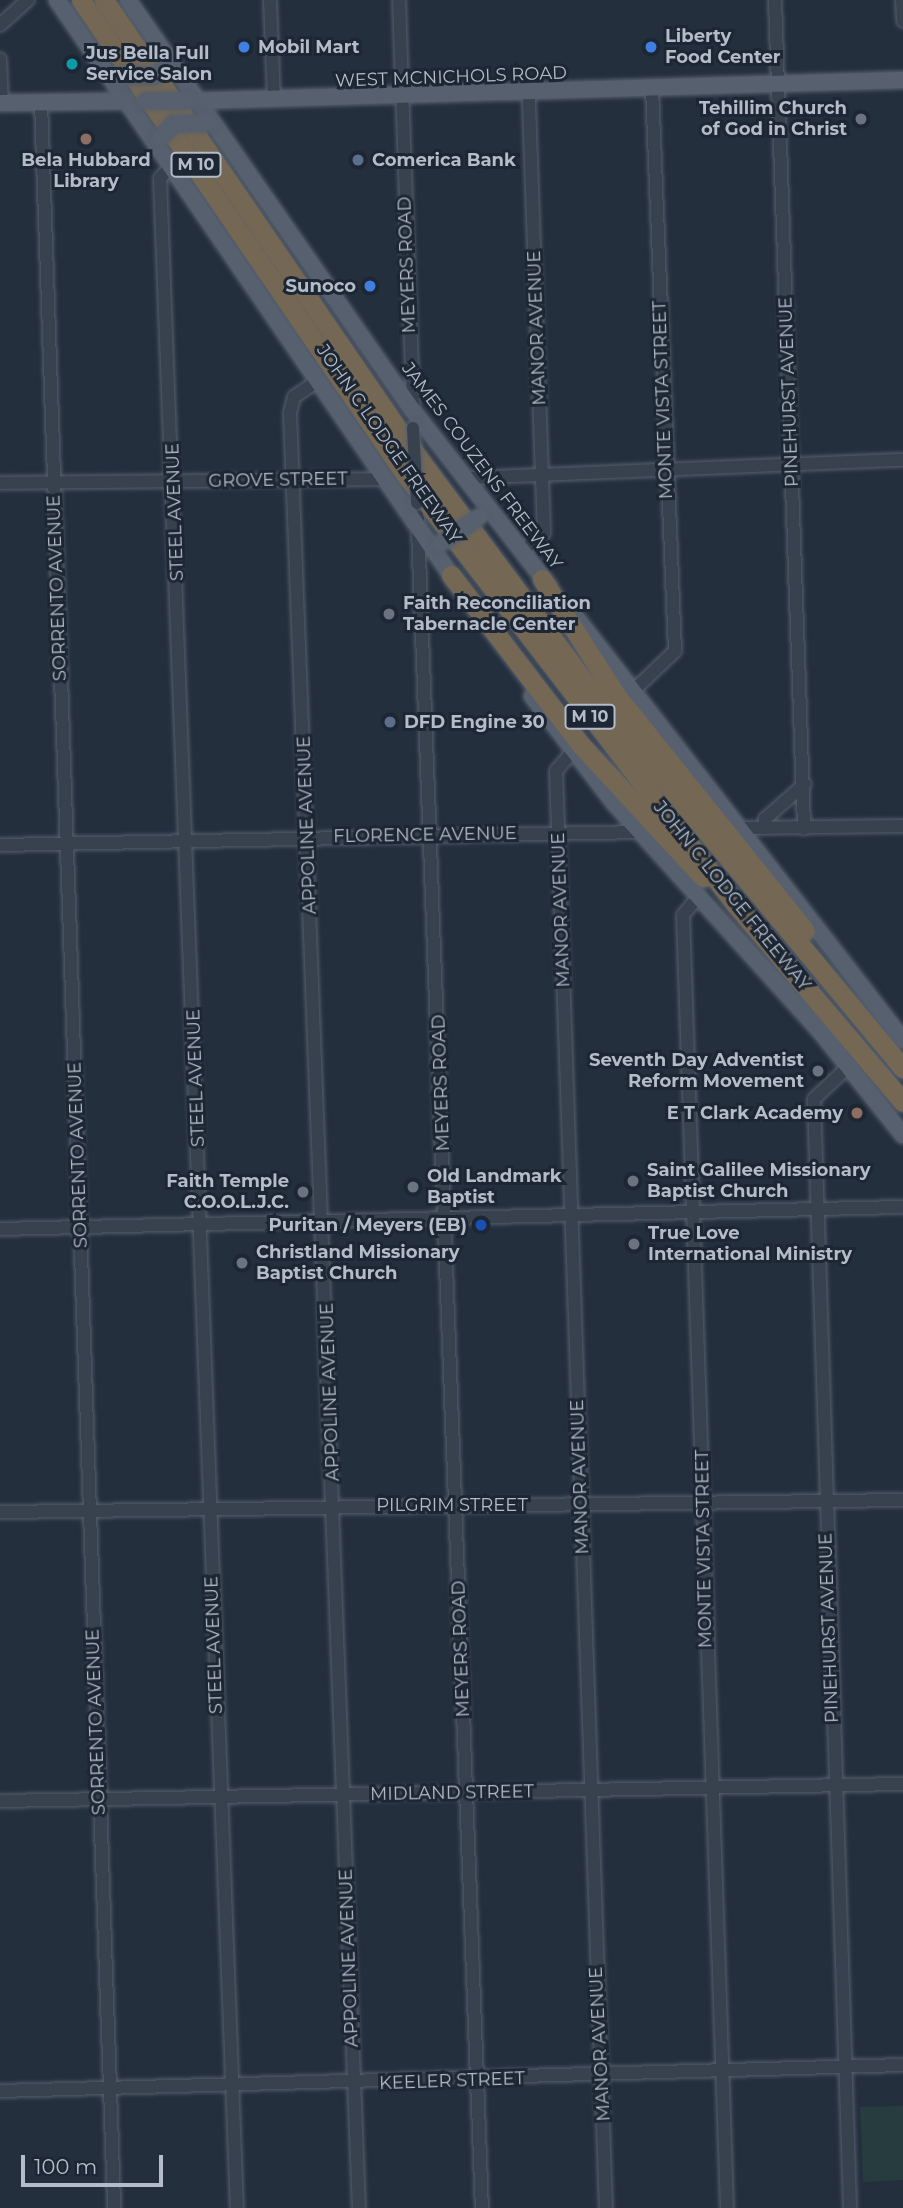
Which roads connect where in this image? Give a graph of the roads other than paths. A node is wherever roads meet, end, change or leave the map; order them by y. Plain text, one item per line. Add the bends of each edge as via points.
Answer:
1 (28, 0) edge
2 (58, 0) edge
3 (81, 0) edge
4 (104, 0) edge
5 (128, 0) edge
6 (270, 0) edge
7 (399, 0) edge
8 (775, 0) edge
9 (902, 0) edge
10 (903, 22) edge
11 (0, 25) edge
12 (0, 59) edge
13 (168, 61) junction
14 (103, 64) junction
15 (903, 80) edge
16 (778, 85) junction
17 (652, 89) junction
18 (529, 94) junction
19 (400, 99) junction
20 (274, 100) junction
21 (128, 101) junction
22 (192, 101) junction
23 (41, 102) junction
24 (1, 103) edge
25 (216, 127) junction
26 (162, 143) junction
27 (173, 165) junction
28 (319, 380) junction
29 (413, 411) junction
30 (903, 460) edge
31 (791, 464) junction
32 (665, 469) junction
33 (542, 473) junction
34 (467, 478) junction
35 (387, 479) junction
36 (297, 480) junction
37 (174, 481) junction
38 (53, 482) junction
39 (0, 483) edge
40 (485, 513) junction
41 (422, 530) junction
42 (438, 546) junction
43 (522, 551) junction
44 (451, 575) junction
45 (542, 579) junction
46 (633, 691) junction
47 (572, 752) junction
48 (806, 784) junction
49 (903, 826) edge
50 (740, 828) junction
51 (765, 828) junction
52 (804, 828) junction
53 (640, 832) junction
54 (559, 833) junction
55 (432, 835) junction
56 (307, 837) junction
57 (188, 841) junction
58 (65, 843) junction
59 (0, 845) edge
60 (699, 896) junction
61 (736, 905) junction
62 (848, 999) junction
63 (900, 1032) edge
64 (849, 1066) junction
65 (903, 1068) edge
66 (903, 1102) edge
67 (903, 1135) edge
68 (903, 1207) edge
69 (814, 1209) junction
70 (694, 1211) junction
71 (571, 1214) junction
72 (447, 1218) junction
73 (323, 1221) junction
74 (201, 1223) junction
75 (81, 1227) junction
76 (0, 1229) edge
77 (903, 1500) edge
78 (824, 1503) junction
79 (456, 1504) junction
80 (335, 1505) junction
81 (582, 1506) junction
82 (704, 1507) junction
83 (209, 1509) junction
84 (88, 1511) junction
85 (0, 1512) edge
86 (903, 1784) edge
87 (834, 1787) junction
88 (466, 1791) junction
89 (588, 1792) junction
90 (709, 1792) junction
91 (343, 1794) junction
92 (219, 1797) junction
93 (99, 1798) junction
94 (0, 1801) edge
95 (903, 2065) edge
96 (843, 2068) junction
97 (723, 2073) junction
98 (601, 2077) junction
99 (477, 2081) junction
100 (354, 2085) junction
101 (233, 2086) junction
102 (109, 2089) junction
103 (0, 2091) edge
104 (114, 2208) edge
105 (237, 2208) edge
106 (359, 2208) edge
107 (482, 2208) edge
108 (606, 2208) edge
109 (727, 2208) edge
110 (850, 2208) edge

1 - 11 street
2 - 14 main road
3 - 61 highway, JOHN C LODGE FREEWAY / M 10 via 407,477
4 - 62 highway, JOHN C LODGE FREEWAY / M 10 via 408,444 599,702
5 - 13 main road, JAMES COUZENS FREEWAY
6 - 20 street
7 - 19 street, MEYERS ROAD
8 - 16 street, PINEHURST AVENUE
9 - 10 street
12 - 24 street
13 - 14 main road, bridge via 155,76 119,76
13 - 22 main road, JAMES COUZENS FREEWAY
14 - 21 main road
15 - 16 main road, WEST MCNICHOLS ROAD
16 - 17 main road, WEST MCNICHOLS ROAD
16 - 31 street, PINEHURST AVENUE
17 - 18 main road, WEST MCNICHOLS ROAD
17 - 32 street, MONTE VISTA STREET
18 - 19 main road, WEST MCNICHOLS ROAD
18 - 33 street, MANOR AVENUE
19 - 20 main road, WEST MCNICHOLS ROAD
19 - 29 street, MEYERS ROAD
20 - 22 main road, WEST MCNICHOLS ROAD
21 - 22 main road, WEST MCNICHOLS ROAD, bridge
21 - 23 main road, WEST MCNICHOLS ROAD
21 - 26 main road
22 - 25 main road, JAMES COUZENS FREEWAY
23 - 24 main road, WEST MCNICHOLS ROAD
23 - 38 street, SORRENTO AVENUE
25 - 26 main road, bridge via 173,124
25 - 29 main road, JAMES COUZENS FREEWAY
26 - 27 main road
27 - 28 main road
27 - 37 street, STEEL AVENUE via 160,178
28 - 35 main road
28 - 36 street, APPOLINE AVENUE via 290,405
29 - 34 main road, JAMES COUZENS FREEWAY
29 - 41 street, MEYERS ROAD, bridge via 416,503
30 - 31 street
31 - 32 street
31 - 48 street, PINEHURST AVENUE
32 - 33 street
32 - 46 street, MONTE VISTA STREET via 674,657
33 - 34 street
33 - 43 street, MANOR AVENUE via 544,533
34 - 40 main road, JAMES COUZENS FREEWAY
35 - 36 street, GROVE STREET
35 - 41 main road
36 - 37 street, GROVE STREET
36 - 56 street, APPOLINE AVENUE
37 - 38 street, GROVE STREET
37 - 57 street, STEEL AVENUE
38 - 39 street, GROVE STREET
38 - 58 street, SORRENTO AVENUE
40 - 42 main road, bridge
40 - 43 main road, JAMES COUZENS FREEWAY
41 - 42 main road
41 - 55 street, MEYERS ROAD
42 - 44 main road
43 - 45 main road, JAMES COUZENS FREEWAY
44 - 47 main road
44 - 61 highway via 621,792
45 - 46 main road, JAMES COUZENS FREEWAY
45 - 62 highway via 616,695 815,944
46 - 50 main road, JAMES COUZENS FREEWAY
47 - 53 main road
47 - 54 street, MANOR AVENUE via 556,771
48 - 51 street via 765,819
48 - 52 street, PINEHURST AVENUE
49 - 52 street
50 - 51 street
50 - 63 main road, JAMES COUZENS FREEWAY
51 - 52 street
53 - 54 street, FLORENCE AVENUE
53 - 60 main road
54 - 55 street, FLORENCE AVENUE
54 - 71 street, MANOR AVENUE
55 - 56 street, FLORENCE AVENUE
55 - 72 street, MEYERS ROAD
56 - 57 street, FLORENCE AVENUE
56 - 73 street, APPOLINE AVENUE
57 - 58 street, FLORENCE AVENUE
57 - 74 street, STEEL AVENUE
58 - 59 street, FLORENCE AVENUE
58 - 75 street, SORRENTO AVENUE
60 - 64 main road
60 - 70 street, MONTE VISTA STREET via 683,915
61 - 66 highway, JOHN C LODGE FREEWAY / M 10
62 - 65 highway, JOHN C LODGE FREEWAY / M 10
64 - 67 main road
64 - 69 street, PINEHURST AVENUE via 815,1095 820,1198
68 - 69 street
69 - 70 street
69 - 78 street, PINEHURST AVENUE
70 - 71 street
70 - 82 street, MONTE VISTA STREET
71 - 72 street
71 - 81 street, MANOR AVENUE
72 - 73 street
72 - 79 street, MEYERS ROAD
73 - 74 street
73 - 80 street, APPOLINE AVENUE
74 - 75 street
74 - 83 street, STEEL AVENUE
75 - 76 street
75 - 84 street, SORRENTO AVENUE
77 - 78 street, PILGRIM STREET
78 - 82 street, PILGRIM STREET
78 - 87 street, PINEHURST AVENUE
79 - 80 street, PILGRIM STREET
79 - 81 street, PILGRIM STREET
79 - 88 street, MEYERS ROAD
80 - 83 street, PILGRIM STREET
80 - 91 street, APPOLINE AVENUE
81 - 82 street, PILGRIM STREET
81 - 89 street, MANOR AVENUE
82 - 90 street, MONTE VISTA STREET
83 - 84 street, PILGRIM STREET
83 - 92 street, STEEL AVENUE
84 - 85 street, PILGRIM STREET
84 - 93 street, SORRENTO AVENUE
86 - 87 street, MIDLAND STREET
87 - 90 street, MIDLAND STREET
87 - 96 street, PINEHURST AVENUE
88 - 89 street, MIDLAND STREET
88 - 91 street, MIDLAND STREET
88 - 99 street, MEYERS ROAD
89 - 90 street, MIDLAND STREET
89 - 98 street, MANOR AVENUE
90 - 97 street, MONTE VISTA STREET
91 - 92 street, MIDLAND STREET
91 - 100 street, APPOLINE AVENUE
92 - 93 street, MIDLAND STREET
92 - 101 street, STEEL AVENUE
93 - 94 street, MIDLAND STREET
93 - 102 street, SORRENTO AVENUE
95 - 96 street, KEELER STREET
96 - 97 street, KEELER STREET
96 - 110 street, PINEHURST AVENUE
97 - 98 street, KEELER STREET
97 - 109 street, MONTE VISTA STREET
98 - 99 street, KEELER STREET
98 - 108 street, MANOR AVENUE
99 - 100 street, KEELER STREET
99 - 107 street, MEYERS ROAD
100 - 101 street, KEELER STREET
100 - 106 street, APPOLINE AVENUE
101 - 102 street, KEELER STREET
101 - 105 street, STEEL AVENUE
102 - 103 street, KEELER STREET
102 - 104 street, SORRENTO AVENUE

